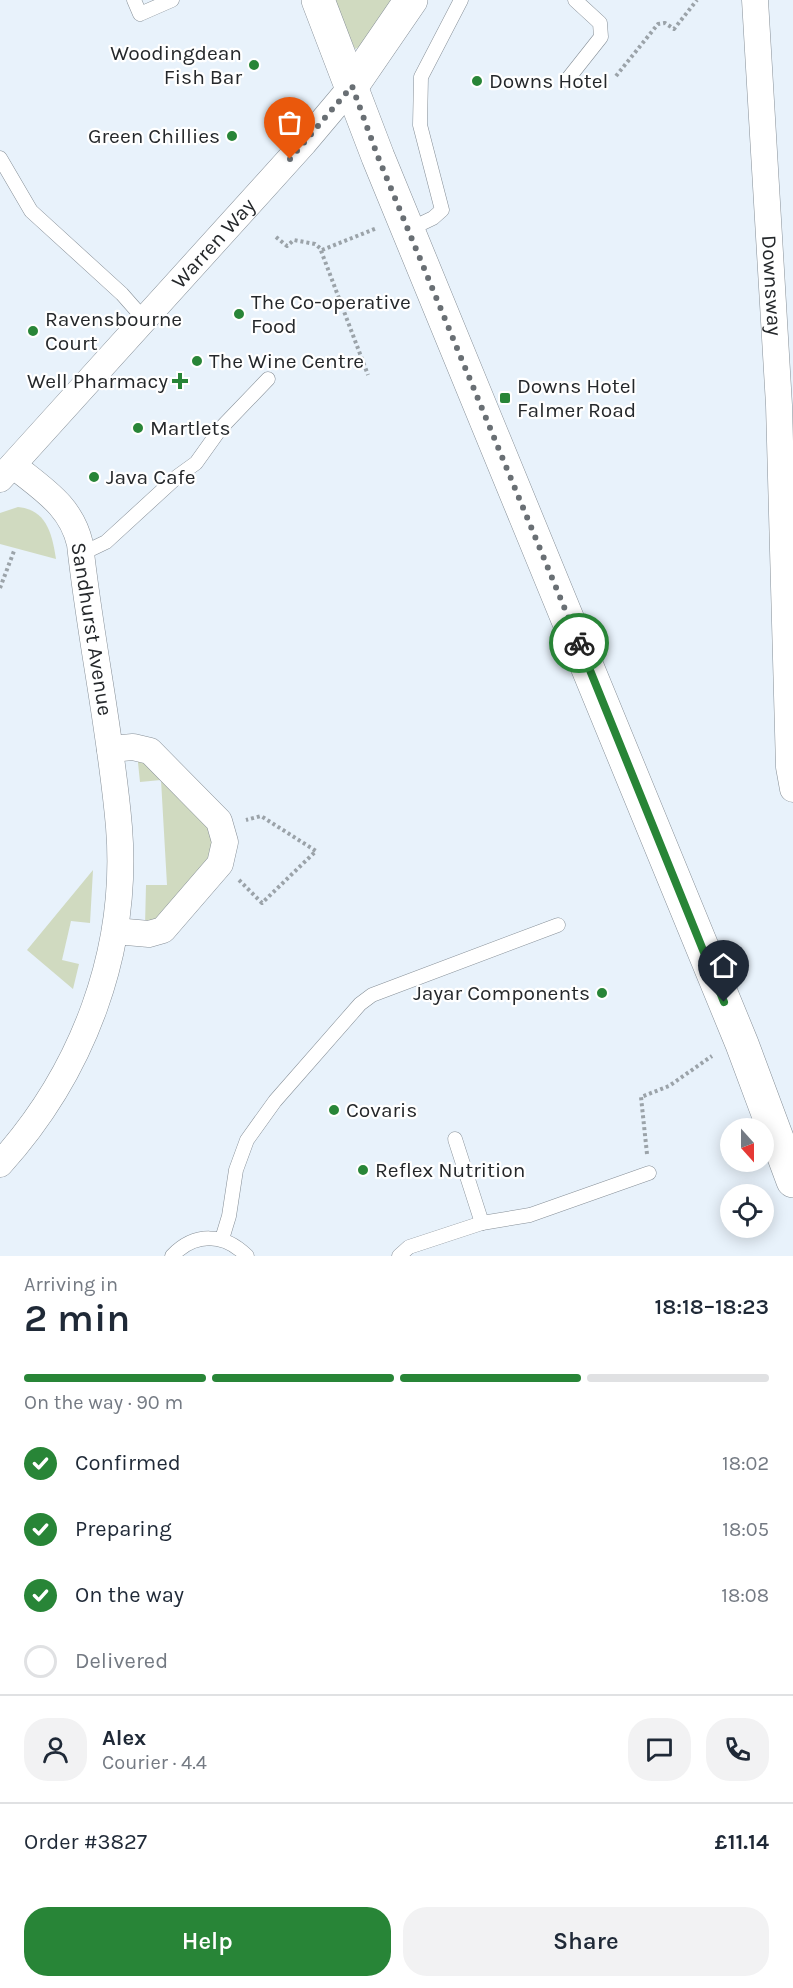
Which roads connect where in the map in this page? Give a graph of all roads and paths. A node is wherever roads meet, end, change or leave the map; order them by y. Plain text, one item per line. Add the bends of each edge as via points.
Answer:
1 (134, 0) edge
2 (172, 0) edge
3 (318, 0) edge
4 (411, 0) edge
5 (461, 0) edge
6 (574, 0) edge
7 (698, 0) edge
8 (755, 0) edge
9 (616, 76) dead end
10 (567, 80) dead end
11 (352, 86) junction
12 (0, 159) edge
13 (393, 229) junction
14 (276, 237) dead end
15 (322, 250) junction
16 (144, 319) junction
17 (368, 375) dead end
18 (268, 379) dead end
19 (786, 402) edge
20 (6, 472) edge
21 (14, 551) dead end
22 (81, 554) junction
23 (0, 588) edge
24 (110, 749) junction
25 (793, 789) edge
26 (223, 830) junction
27 (220, 864) junction
28 (558, 925) dead end
29 (115, 931) junction
30 (712, 1056) dead end
31 (455, 1138) dead end
32 (0, 1164) edge
33 (649, 1173) joint
34 (793, 1181) edge
35 (482, 1223) junction
36 (222, 1239) junction
37 (172, 1256) edge
38 (246, 1256) edge
39 (399, 1256) edge

1 - 2 lane via 140,14
3 - 11 main road
4 - 11 main road
5 - 13 lane via 421,77 420,125 442,210 433,219
6 - 10 lane via 600,23 602,37
7 - 9 path via 674,29 665,23 658,24
8 - 19 street, Downsway
11 - 13 main road
11 - 16 street, Warren Way
12 - 16 lane via 31,211
13 - 15 path
13 - 34 main road via 737,1033
14 - 15 path via 287,246 294,240 315,244
15 - 17 path
16 - 20 street, Warren Way
18 - 22 lane via 221,428 196,463 106,542
19 - 25 street, Downsway via 789,767
20 - 22 street, Sandhurst Avenue via 64,508 75,526
21 - 23 path
22 - 24 street, Sandhurst Avenue
24 - 26 street via 142,747 150,751 213,813
24 - 29 street, Sandhurst Avenue via 119,828
26 - 27 street via 225,848
26 - 27 path via 261,816 316,851 262,903
27 - 29 street via 163,930 149,934
28 - 36 lane via 365,1000 274,1101 247,1140 236,1170
29 - 32 street, Sandhurst Avenue via 101,992 81,1044 44,1107
30 - 33 path via 669,1086 640,1097
31 - 35 lane
33 - 35 lane via 530,1215
35 - 39 lane via 409,1247
36 - 37 lane via 205,1238 184,1244
36 - 38 lane

